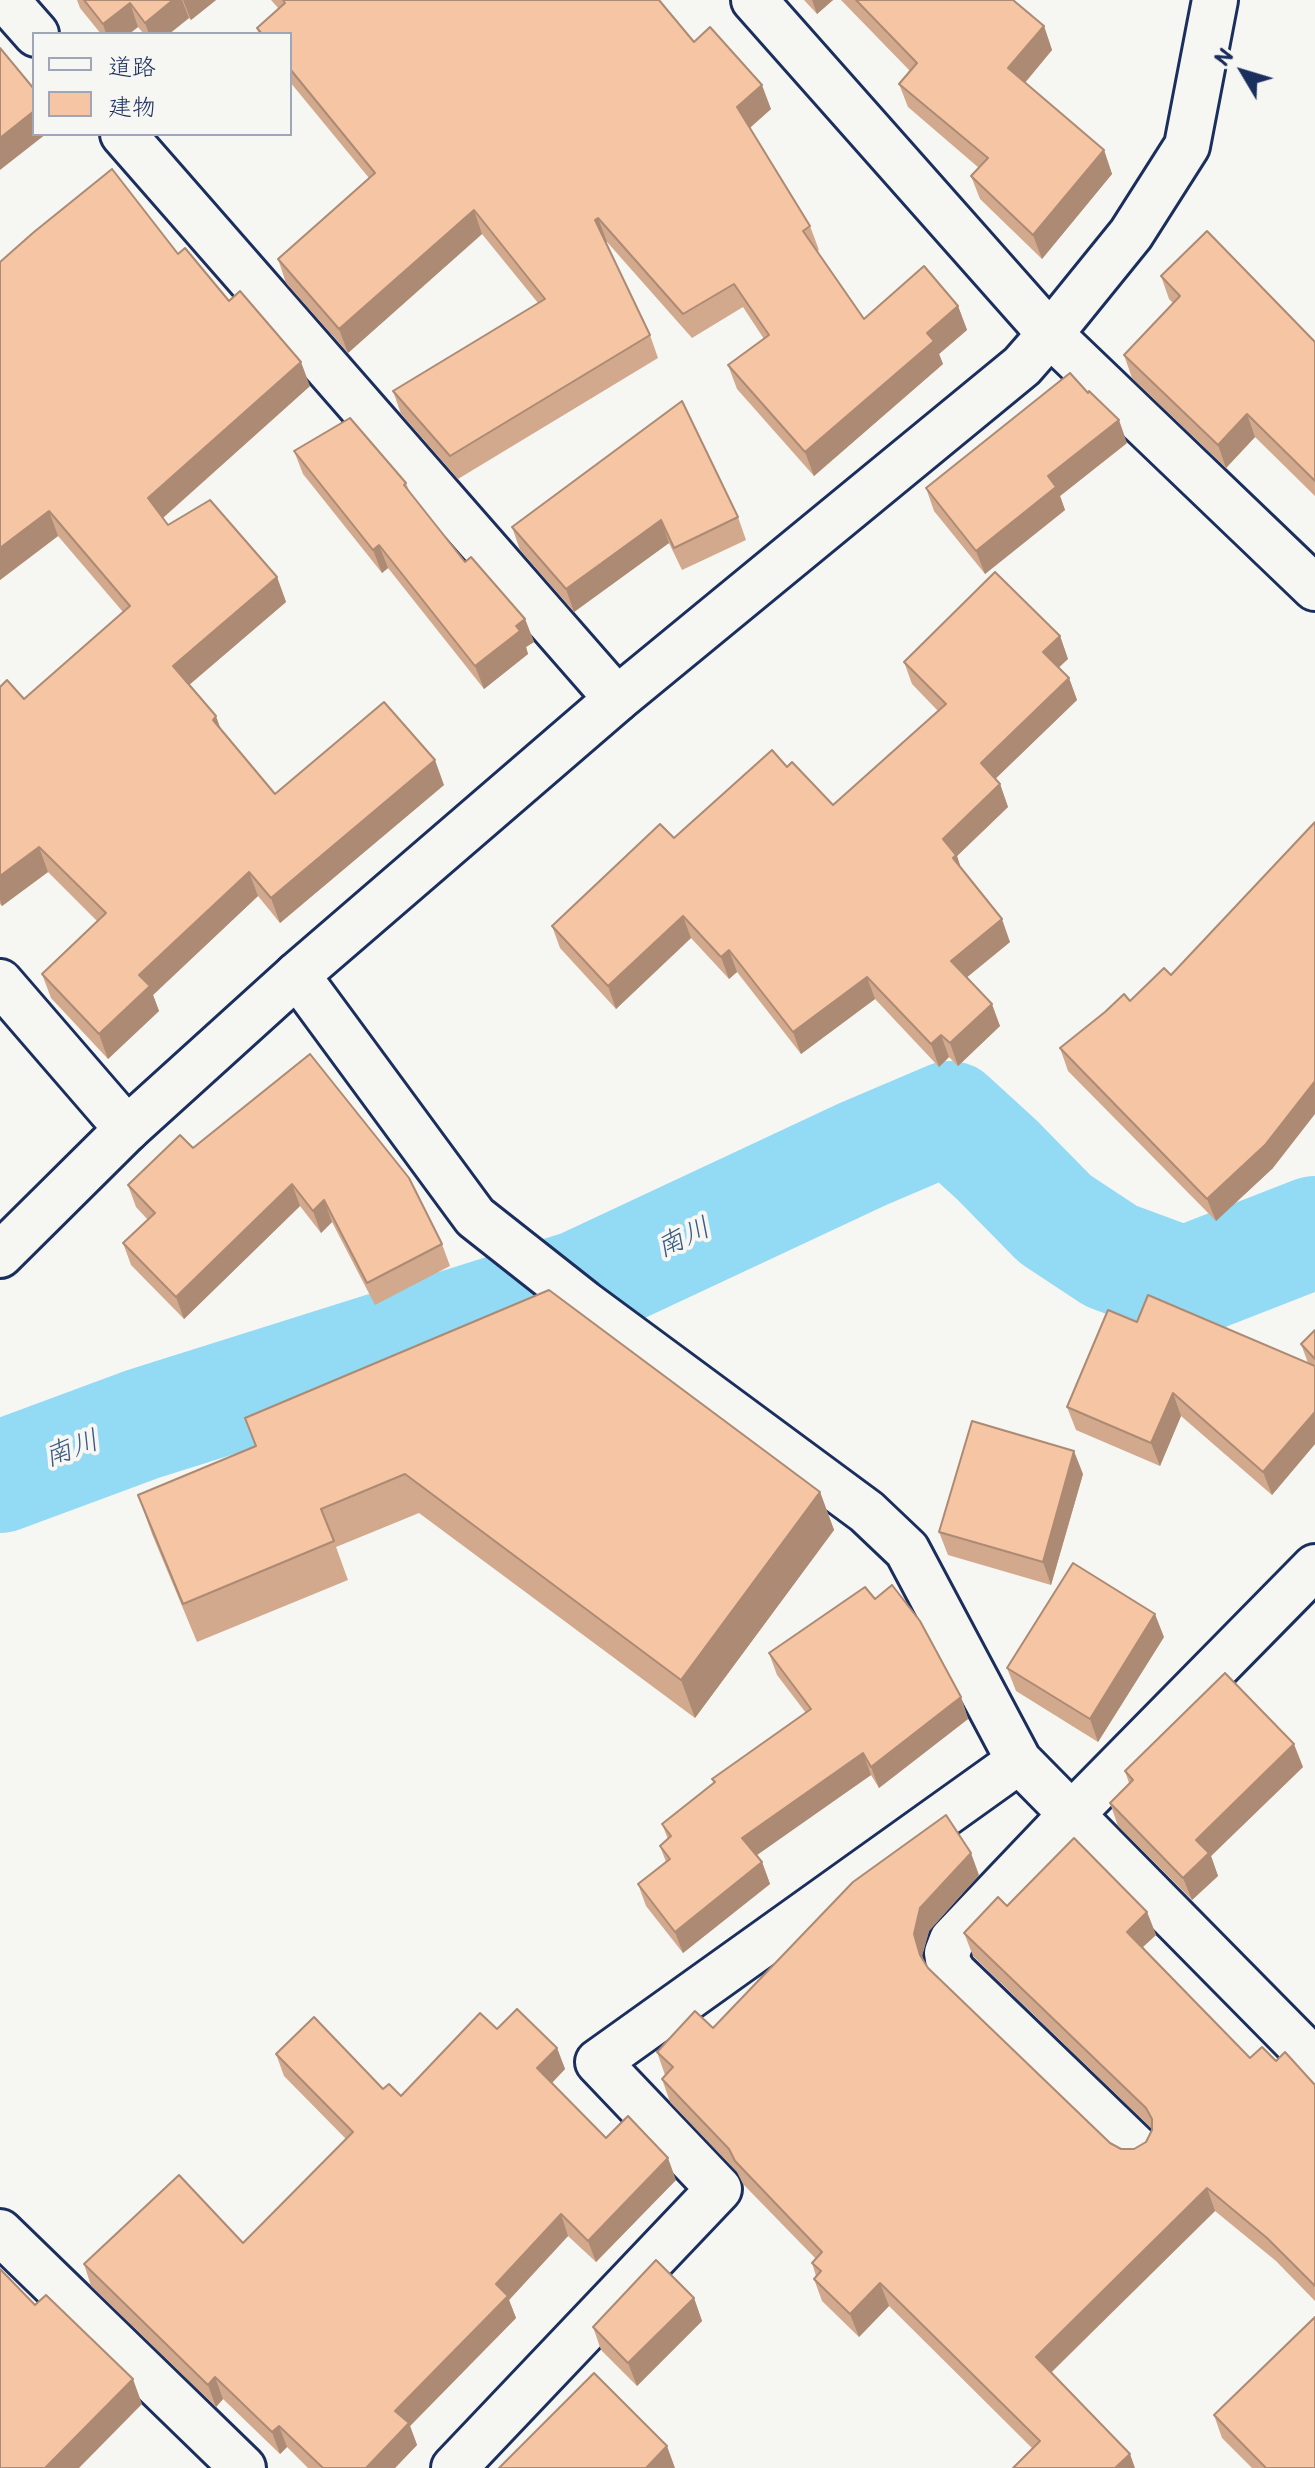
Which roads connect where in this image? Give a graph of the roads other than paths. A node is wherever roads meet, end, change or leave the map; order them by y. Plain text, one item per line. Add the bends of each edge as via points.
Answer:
1 (6, 0) edge
2 (754, 0) edge
3 (1215, 0) edge
4 (34, 32) edge
5 (125, 136) edge
6 (1050, 334) junction
7 (1315, 588) edge
8 (617, 699) junction
9 (297, 975) junction
10 (0, 982) edge
11 (127, 1129) junction
12 (0, 1255) edge
13 (1315, 1567) edge
14 (1019, 1761) junction
15 (1071, 1815) junction
16 (1315, 2061) edge
17 (1136, 2148) edge
18 (0, 2232) edge
19 (243, 2468) edge
20 (454, 2468) edge

1 - 4 street
2 - 6 street
3 - 6 street via 1187,146 1131,234
5 - 8 street
6 - 7 street
6 - 8 street via 1022,366
8 - 9 street
9 - 11 street
9 - 14 street via 475,1217 867,1512 907,1550
10 - 11 street
11 - 12 street
13 - 15 street
14 - 15 street
14 - 20 street via 598,2062 719,2189
15 - 16 street
15 - 17 street via 952,1940 949,1965
18 - 19 street

